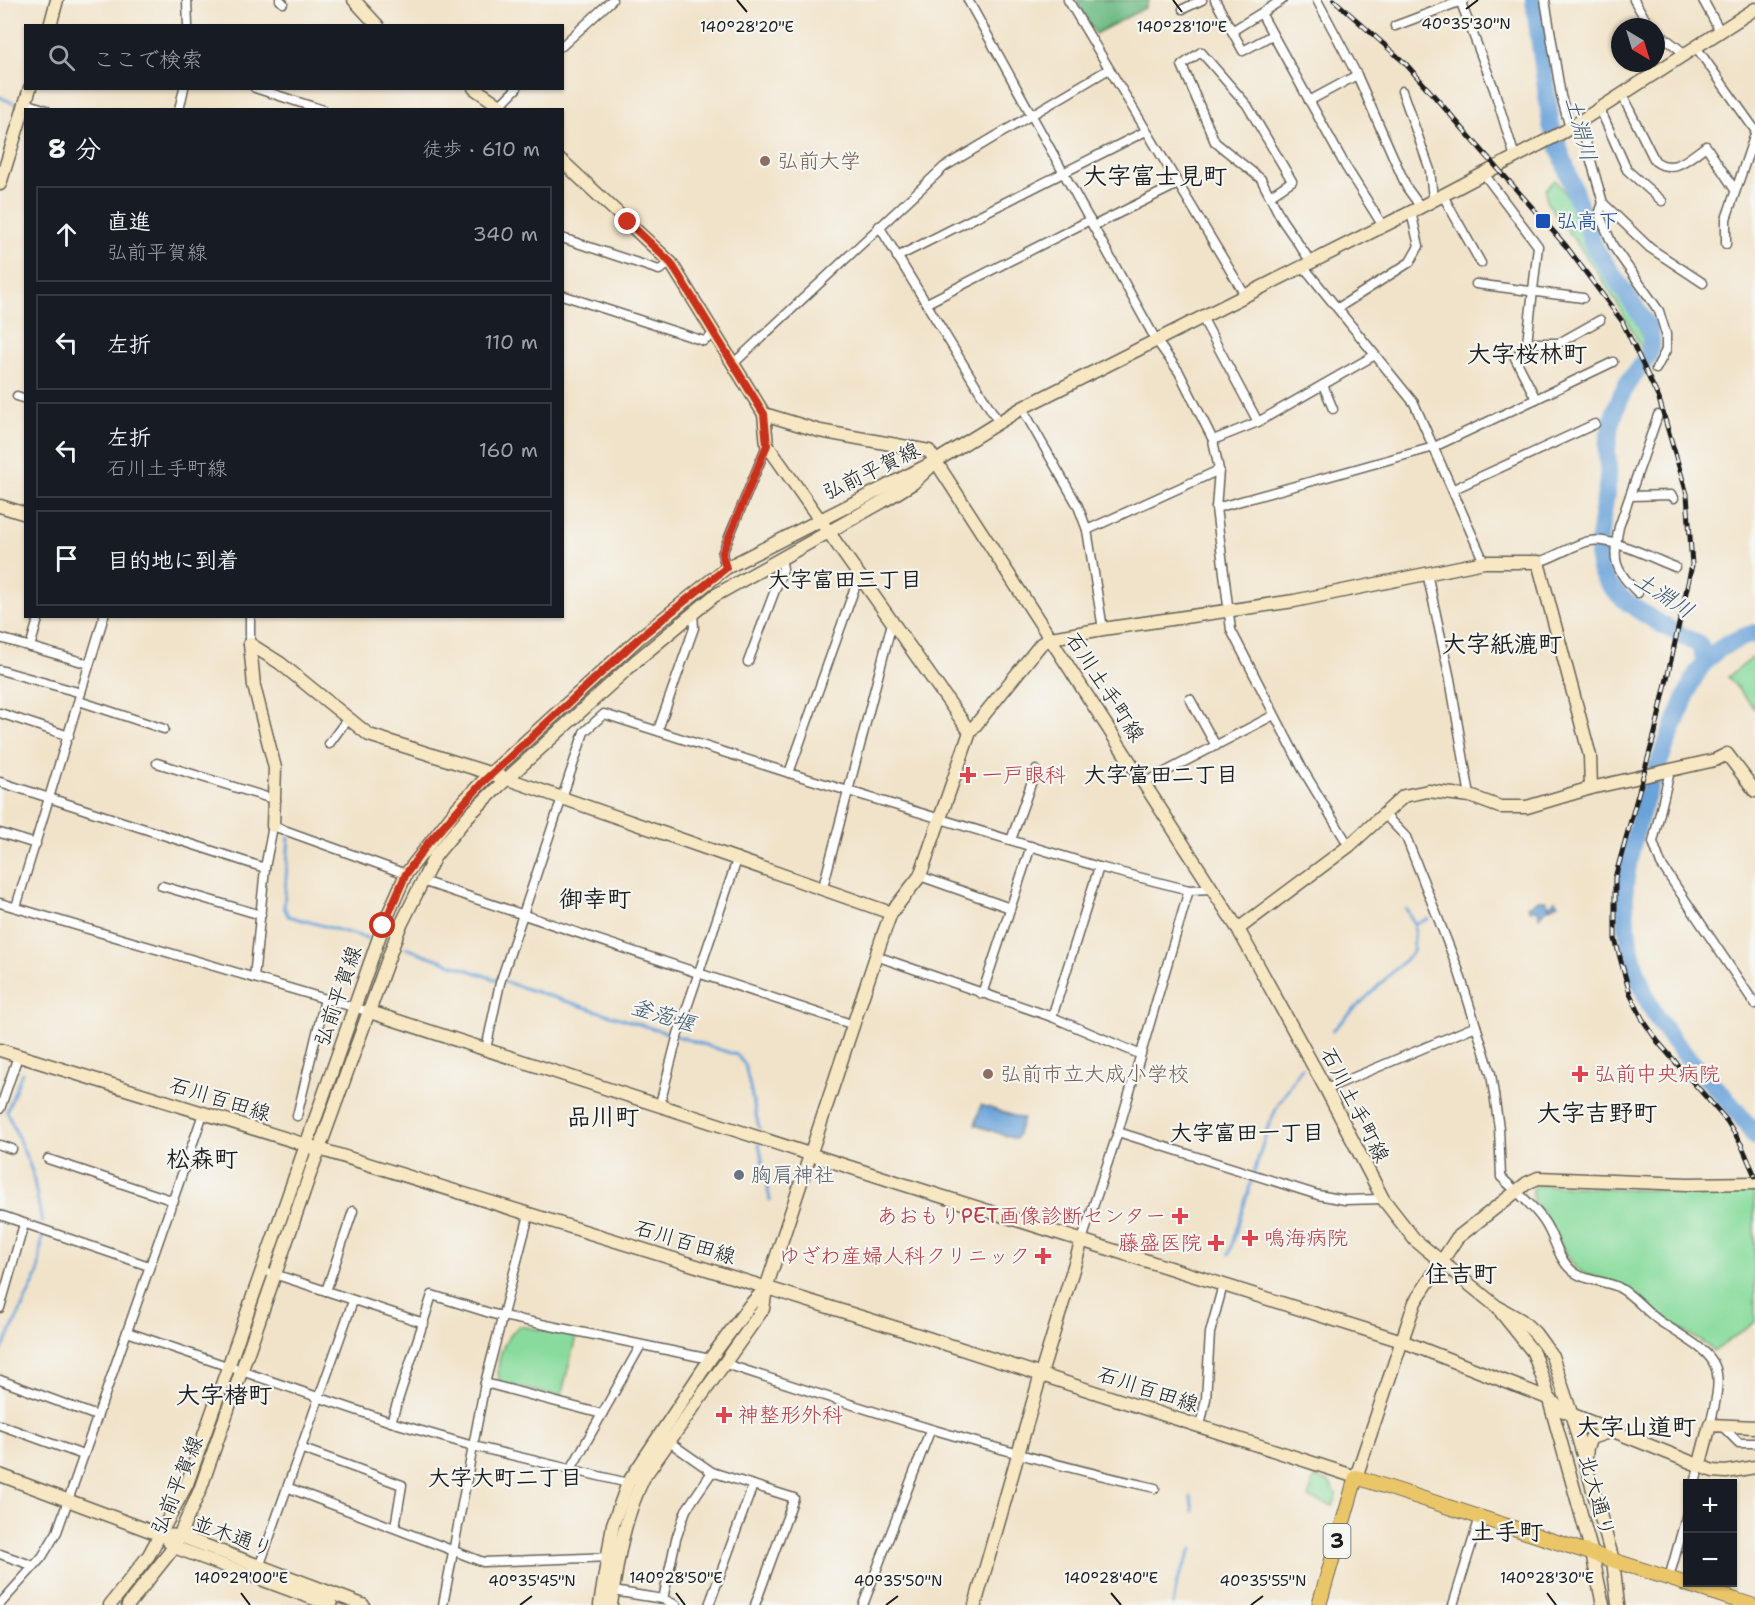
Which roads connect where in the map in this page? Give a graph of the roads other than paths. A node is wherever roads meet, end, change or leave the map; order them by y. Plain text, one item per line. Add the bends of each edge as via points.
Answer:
1 (57, 0) edge
2 (187, 0) edge
3 (354, 0) edge
4 (612, 0) edge
5 (968, 0) edge
6 (1068, 0) edge
7 (1202, 0) edge
8 (1215, 0) edge
9 (1282, 0) edge
10 (1317, 0) edge
11 (1545, 0) edge
12 (1634, 0) edge
13 (1702, 0) edge
14 (1462, 1) edge
15 (1183, 9) dead end
16 (1755, 9) edge
17 (1262, 15) junction
18 (1645, 18) edge
19 (51, 24) edge
20 (188, 24) edge
21 (376, 24) edge
22 (1395, 26) dead end
23 (1232, 31) junction
24 (1720, 31) junction
25 (1272, 35) junction
26 (1665, 38) edge
27 (564, 44) edge
28 (1696, 47) junction
29 (1684, 53) junction
30 (1109, 69) junction
31 (1357, 75) junction
32 (29, 90) edge
33 (184, 90) edge
34 (261, 90) edge
35 (477, 90) edge
36 (516, 90) edge
37 (1402, 91) dead end
38 (1622, 94) junction
39 (1309, 101) junction
40 (26, 103) junction
41 (24, 108) edge
42 (40, 108) edge
43 (179, 108) edge
44 (317, 108) edge
45 (500, 108) edge
46 (24, 109) edge
47 (1600, 109) junction
48 (1032, 116) junction
49 (1572, 127) junction
50 (1146, 131) junction
51 (1755, 132) edge
52 (1515, 157) junction
53 (564, 163) edge
54 (1063, 171) junction
55 (1484, 174) junction
56 (0, 184) edge
57 (1178, 184) junction
58 (1736, 190) junction
59 (1271, 195) junction
60 (1437, 197) junction
61 (1662, 201) dead end
62 (1602, 203) junction
63 (1415, 209) junction
64 (1091, 223) junction
65 (879, 226) junction
66 (1383, 226) junction
67 (564, 239) edge
68 (1726, 244) dead end
69 (897, 257) junction
70 (671, 263) junction
71 (1481, 263) dead end
72 (1307, 264) junction
73 (1703, 283) dead end
74 (1476, 284) dead end
75 (1532, 292) junction
76 (1245, 295) junction
77 (564, 296) edge
78 (1583, 298) dead end
79 (927, 303) junction
80 (1338, 308) junction
81 (1202, 317) junction
82 (1600, 320) dead end
83 (716, 333) junction
84 (1156, 340) junction
85 (1527, 343) junction
86 (1375, 355) junction
87 (1613, 362) dead end
88 (734, 363) junction
89 (1656, 369) dead end
90 (1323, 385) junction
91 (1536, 399) junction
92 (1022, 408) junction
93 (1333, 410) dead end
94 (764, 414) junction
95 (1658, 415) dead end
96 (1258, 422) junction
97 (999, 423) junction
98 (1594, 424) dead end
99 (1213, 440) junction
100 (767, 445) junction
101 (1434, 447) junction
102 (936, 461) junction
103 (1219, 470) junction
104 (1454, 489) junction
105 (1630, 496) junction
106 (1674, 498) dead end
107 (0, 506) edge
108 (1216, 508) junction
109 (24, 513) edge
110 (819, 519) junction
111 (1087, 530) junction
112 (828, 532) junction
113 (1614, 544) junction
114 (781, 558) junction
115 (1484, 561) junction
116 (1538, 562) junction
117 (1675, 567) dead end
118 (726, 568) junction
119 (1427, 573) junction
120 (859, 576) junction
121 (1638, 593) dead end
122 (1228, 611) junction
123 (693, 613) junction
124 (38, 618) edge
125 (103, 618) edge
126 (250, 618) edge
127 (892, 623) junction
128 (1103, 629) junction
129 (0, 638) edge
130 (1051, 638) junction
131 (250, 644) junction
132 (30, 647) junction
133 (748, 662) dead end
134 (89, 664) junction
135 (0, 669) edge
136 (80, 697) junction
137 (1190, 699) dead end
138 (0, 713) edge
139 (1274, 715) junction
140 (348, 718) junction
141 (164, 729) dead end
142 (658, 730) junction
143 (970, 732) junction
144 (69, 736) junction
145 (329, 744) dead end
146 (1216, 746) junction
147 (157, 763) dead end
148 (1036, 770) dead end
149 (1670, 771) junction
150 (491, 773) junction
151 (789, 773) junction
152 (508, 778) junction
153 (0, 782) edge
154 (1144, 783) junction
155 (1590, 788) junction
156 (850, 791) junction
157 (1755, 791) edge
158 (1470, 796) junction
159 (50, 798) junction
160 (276, 800) junction
161 (562, 800) junction
162 (1384, 814) junction
163 (941, 819) junction
164 (273, 826) junction
165 (0, 833) edge
166 (1011, 840) junction
167 (36, 844) junction
168 (1031, 846) junction
169 (1349, 846) junction
170 (738, 857) junction
171 (1100, 867) junction
172 (265, 868) junction
173 (406, 874) junction
174 (920, 876) junction
175 (422, 881) junction
176 (162, 886) dead end
177 (823, 887) junction
178 (1212, 889) junction
179 (1188, 890) junction
180 (0, 903) edge
181 (16, 908) junction
182 (1010, 908) junction
183 (891, 913) junction
184 (522, 914) junction
185 (261, 915) junction
186 (1238, 929) junction
187 (876, 956) junction
188 (698, 972) junction
189 (254, 978) junction
190 (982, 994) junction
191 (325, 999) junction
192 (1755, 1004) edge
193 (355, 1008) junction
194 (370, 1012) junction
195 (1052, 1017) junction
196 (854, 1025) junction
197 (1476, 1026) junction
198 (486, 1049) junction
199 (0, 1050) edge
200 (1140, 1054) junction
201 (18, 1056) junction
202 (1326, 1089) junction
203 (660, 1104) junction
204 (0, 1109) edge
205 (202, 1114) junction
206 (297, 1116) dead end
207 (1118, 1132) junction
208 (0, 1145) edge
209 (312, 1148) junction
210 (12, 1149) dead end
211 (810, 1154) junction
212 (48, 1159) dead end
213 (1755, 1183) edge
214 (1516, 1192) junction
215 (1383, 1199) junction
216 (174, 1201) junction
217 (353, 1211) dead end
218 (0, 1215) edge
219 (530, 1215) junction
220 (24, 1224) junction
221 (1082, 1240) junction
222 (1439, 1262) junction
223 (149, 1266) junction
224 (262, 1270) junction
225 (275, 1274) junction
226 (1223, 1285) junction
227 (766, 1288) junction
228 (326, 1291) junction
229 (353, 1301) junction
230 (1496, 1306) junction
231 (0, 1308) edge
232 (504, 1317) junction
233 (424, 1323) junction
234 (128, 1332) junction
235 (1402, 1341) junction
236 (641, 1345) junction
237 (710, 1359) junction
238 (723, 1363) junction
239 (226, 1365) junction
240 (241, 1370) junction
241 (1041, 1374) junction
242 (0, 1380) edge
243 (485, 1383) junction
244 (320, 1397) junction
245 (1550, 1399) junction
246 (1571, 1413) junction
247 (602, 1414) junction
248 (96, 1416) junction
249 (391, 1422) junction
250 (0, 1425) edge
251 (1716, 1425) junction
252 (1200, 1426) junction
253 (1755, 1427) edge
254 (930, 1431) junction
255 (1612, 1431) junction
256 (664, 1438) junction
257 (1755, 1443) edge
258 (473, 1446) junction
259 (303, 1449) junction
260 (1019, 1454) junction
261 (82, 1455) junction
262 (1699, 1467) junction
263 (1755, 1467) edge
264 (571, 1469) junction
265 (1587, 1469) junction
266 (712, 1472) junction
267 (0, 1475) edge
268 (1356, 1477) junction
269 (1696, 1479) edge
270 (628, 1483) junction
271 (753, 1485) junction
272 (289, 1488) junction
273 (1155, 1488) dead end
274 (66, 1500) junction
275 (1480, 1517) junction
276 (394, 1527) junction
277 (1683, 1528) edge
278 (161, 1535) junction
279 (177, 1541) junction
280 (453, 1550) junction
281 (1592, 1553) junction
282 (0, 1554) edge
283 (613, 1557) junction
284 (1613, 1560) junction
285 (34, 1566) junction
286 (258, 1571) junction
287 (1669, 1578) junction
288 (613, 1591) junction
289 (663, 1599) junction
290 (335, 1602) edge
291 (0, 1604) edge
292 (110, 1605) edge
293 (128, 1605) edge
294 (363, 1605) edge
295 (443, 1605) edge
296 (600, 1605) edge
297 (610, 1605) edge
298 (676, 1605) edge
299 (709, 1605) edge
300 (755, 1605) edge
301 (863, 1605) edge
302 (975, 1605) edge
303 (1319, 1605) edge
304 (1453, 1605) edge
305 (1603, 1605) edge
306 (1618, 1605) edge
307 (1751, 1605) edge

1 - 19 street
2 - 20 street
3 - 21 street
4 - 27 street
5 - 48 street
6 - 30 street
7 - 15 street
8 - 23 street
9 - 17 street
10 - 31 street
11 - 49 street via 1561,96
12 - 18 street
13 - 24 street
14 - 22 street
14 - 52 street
16 - 24 street
17 - 23 street
17 - 25 street
23 - 25 street via 1243,51
24 - 28 street
25 - 39 street
26 - 29 street
28 - 29 street
28 - 51 street
29 - 38 street
30 - 48 street
30 - 50 street
31 - 39 street
31 - 63 street
32 - 40 street
33 - 43 street
34 - 44 street
35 - 45 street
36 - 45 street
37 - 60 street
38 - 47 street
38 - 58 street via 1655,160 1661,165 1677,166 1706,146
39 - 66 street
40 - 41 street
40 - 42 street
46 - 56 street
47 - 49 street
47 - 61 street via 1627,170
48 - 54 street
48 - 65 street via 944,167
49 - 52 street
49 - 62 street
50 - 54 street
50 - 57 street
51 - 58 street
52 - 55 street
53 - 70 street
54 - 64 street
54 - 69 street
55 - 60 street
55 - 75 street via 1538,246
57 - 64 street
57 - 76 street
58 - 68 street via 1726,219
59 - 59 street via 1292,182 1247,105 1201,52 1182,64 1215,142 1261,179
59 - 72 street
60 - 63 street
60 - 71 street
62 - 73 street via 1650,248
62 - 89 street via 1599,214 1613,246 1659,311 1666,350
63 - 66 street
63 - 80 street via 1419,246 1410,262
64 - 79 street
64 - 84 street
65 - 69 street
65 - 88 street
66 - 72 street
67 - 70 street via 659,270
69 - 79 street
70 - 83 street
72 - 76 street
72 - 80 street
74 - 75 street
75 - 78 street
75 - 85 street
76 - 81 street
77 - 83 street via 704,341
79 - 97 street
80 - 86 street
81 - 84 street
81 - 96 street
82 - 85 street via 1559,343
83 - 88 street
84 - 92 street
84 - 99 street via 1179,372
85 - 91 street via 1515,358
86 - 90 street
86 - 101 street via 1414,403
87 - 91 street
88 - 94 street
90 - 93 street
90 - 96 street
91 - 101 street
92 - 97 street
92 - 111 street via 1078,506
94 - 100 street
94 - 102 street, 石川土手町線 via 820,431 929,451
95 - 105 street
96 - 99 street
97 - 102 street
98 - 104 street
99 - 103 street
100 - 110 street
100 - 118 street via 722,554
101 - 104 street
101 - 108 street
102 - 110 street, 弘前平賀線
102 - 112 street, 弘前平賀線 via 913,483
102 - 130 street, 石川土手町線
103 - 108 street
103 - 111 street
104 - 115 street
105 - 106 street
105 - 113 street
107 - 109 street
108 - 122 street
110 - 112 street
110 - 118 street, 弘前平賀線
111 - 128 street
112 - 114 street, 弘前平賀線
112 - 120 street
113 - 116 street via 1593,541
113 - 117 street
113 - 121 street via 1615,563
114 - 123 street, 弘前平賀線 via 722,591
114 - 133 street via 783,569
115 - 116 street
115 - 119 street
116 - 155 street via 1590,756
118 - 150 street, 弘前平賀線 via 639,638
119 - 122 street
119 - 158 street
120 - 127 street
120 - 151 street
122 - 128 street
122 - 139 street via 1231,630
123 - 142 street via 694,628
123 - 152 street, 弘前平賀線
124 - 132 street
125 - 134 street
126 - 131 street
127 - 143 street
127 - 156 street
128 - 130 street
129 - 132 street
130 - 143 street via 1041,644
130 - 154 street, 石川土手町線
131 - 140 street
131 - 160 street via 254,686 275,768
132 - 134 street
134 - 136 street
135 - 136 street
136 - 141 street
136 - 144 street
137 - 146 street
138 - 144 street
139 - 146 street
139 - 169 street
140 - 145 street
140 - 150 street via 369,735
142 - 151 street
142 - 161 street via 604,714 584,732
143 - 163 street
144 - 159 street
146 - 154 street
147 - 160 street
148 - 166 street
149 - 155 street
149 - 157 street via 1727,754
149 - 192 street via 1653,842 1655,852
150 - 152 street
150 - 173 street, 弘前平賀線 via 428,843
151 - 156 street
152 - 161 street
152 - 175 street, 弘前平賀線 via 468,816 435,856
153 - 159 street
154 - 178 street, 石川土手町線
155 - 158 street via 1527,807 1500,807
156 - 163 street
156 - 177 street
158 - 162 street via 1404,796
159 - 167 street
159 - 172 street
160 - 164 street
161 - 170 street
161 - 184 street
162 - 169 street
162 - 197 street via 1406,837
163 - 166 street
163 - 174 street
164 - 172 street
164 - 173 street
165 - 167 street
166 - 168 street
167 - 181 street
168 - 171 street
168 - 182 street
169 - 186 street
170 - 177 street
170 - 188 street
171 - 179 street
171 - 195 street
172 - 185 street
173 - 193 street, 弘前平賀線
174 - 182 street
174 - 183 street
175 - 184 street
175 - 194 street, 弘前平賀線 via 399,929
176 - 185 street
177 - 183 street
178 - 179 street
178 - 186 street, 石川土手町線
179 - 200 street
180 - 181 street
181 - 189 street
182 - 190 street
183 - 187 street
184 - 188 street
184 - 198 street via 500,983
185 - 189 street
186 - 202 street, 石川土手町線
187 - 190 street
187 - 196 street
188 - 196 street
188 - 203 street
189 - 191 street
190 - 195 street
191 - 193 street
191 - 206 street
193 - 194 street
193 - 209 street, 弘前平賀線
194 - 198 street
194 - 209 street, 弘前平賀線
195 - 200 street
196 - 211 street
197 - 202 street
197 - 214 street via 1491,1074 1501,1177
198 - 203 street
199 - 201 street, 石川百田線
200 - 207 street
201 - 204 street
201 - 205 street, 石川百田線
202 - 215 street, 石川土手町線
203 - 211 street
205 - 209 street, 石川百田線
205 - 216 street
207 - 215 street via 1254,1176 1345,1200
207 - 221 street
208 - 210 street
209 - 219 street, 石川百田線
209 - 224 street, 弘前平賀線
209 - 225 street, 弘前平賀線
211 - 221 street
211 - 227 street
212 - 216 street
213 - 214 street via 1538,1178
214 - 222 street via 1458,1238
214 - 251 street via 1545,1223 1561,1258 1576,1274 1621,1288 1714,1361 1719,1386
215 - 222 street, 石川土手町線 via 1415,1240
216 - 223 street
217 - 228 street
218 - 220 street
219 - 227 street, 石川百田線
219 - 232 street
220 - 223 street
220 - 231 street
221 - 226 street
221 - 241 street
222 - 230 street, 石川土手町線
222 - 235 street via 1414,1302
223 - 234 street
224 - 225 street
224 - 239 street, 弘前平賀線
225 - 228 street
225 - 240 street, 弘前平賀線
226 - 235 street
226 - 252 street via 1210,1333 1206,1399
227 - 237 street
227 - 238 street via 763,1309
227 - 241 street, 石川百田線
228 - 229 street
229 - 233 street
229 - 244 street
230 - 245 street, 北大通り via 1533,1352
230 - 246 street, 北大通り via 1521,1320 1544,1344 1562,1381
232 - 233 street via 432,1295
232 - 236 street
232 - 243 street
233 - 249 street
234 - 239 street
234 - 248 street
235 - 245 street
235 - 268 street
236 - 237 street
236 - 247 street
237 - 256 street
238 - 254 street via 882,1412
238 - 256 street
239 - 240 street
239 - 278 street, 弘前平賀線 via 187,1484
240 - 244 street
240 - 279 street, 弘前平賀線 via 200,1490
241 - 252 street, 石川百田線
241 - 260 street
242 - 248 street
243 - 247 street
243 - 258 street
244 - 249 street
244 - 259 street
245 - 246 street via 1561,1410
245 - 281 street, 北大通り
246 - 255 street
246 - 265 street, 北大通り
247 - 264 street
248 - 261 street
249 - 258 street
250 - 261 street
251 - 253 street
251 - 257 street via 1739,1443
251 - 262 street
252 - 268 street, 石川百田線
254 - 260 street
254 - 301 street
255 - 262 street
255 - 265 street via 1589,1442
256 - 266 street
256 - 270 street
256 - 283 street via 631,1503
258 - 264 street
258 - 280 street
259 - 272 street
259 - 276 street via 402,1485
260 - 273 street
260 - 302 street
261 - 274 street
262 - 263 street via 1726,1472
262 - 269 street
264 - 270 street
265 - 284 street, 北大通り
266 - 271 street
266 - 289 street via 686,1510
267 - 274 street, 並木通り
268 - 275 main road
268 - 303 main road, 3
270 - 283 street via 613,1524
271 - 299 street
271 - 300 street via 794,1498
272 - 276 street
272 - 286 street
274 - 278 street, 並木通り
274 - 285 street via 57,1532
275 - 281 main road
275 - 304 street
276 - 280 street
277 - 287 street
278 - 279 street, 並木通り
278 - 292 street, 弘前平賀線
279 - 286 street, 並木通り
279 - 293 street, 弘前平賀線
280 - 283 street via 483,1562
280 - 295 street
281 - 284 main road
281 - 305 street, 北大通り
282 - 285 street
283 - 288 street
283 - 296 street
284 - 287 main road
284 - 306 street, 北大通り
285 - 291 street
286 - 290 street, 並木通り
287 - 307 main road
288 - 289 street
288 - 297 street
289 - 298 street
290 - 294 street, 並木通り

